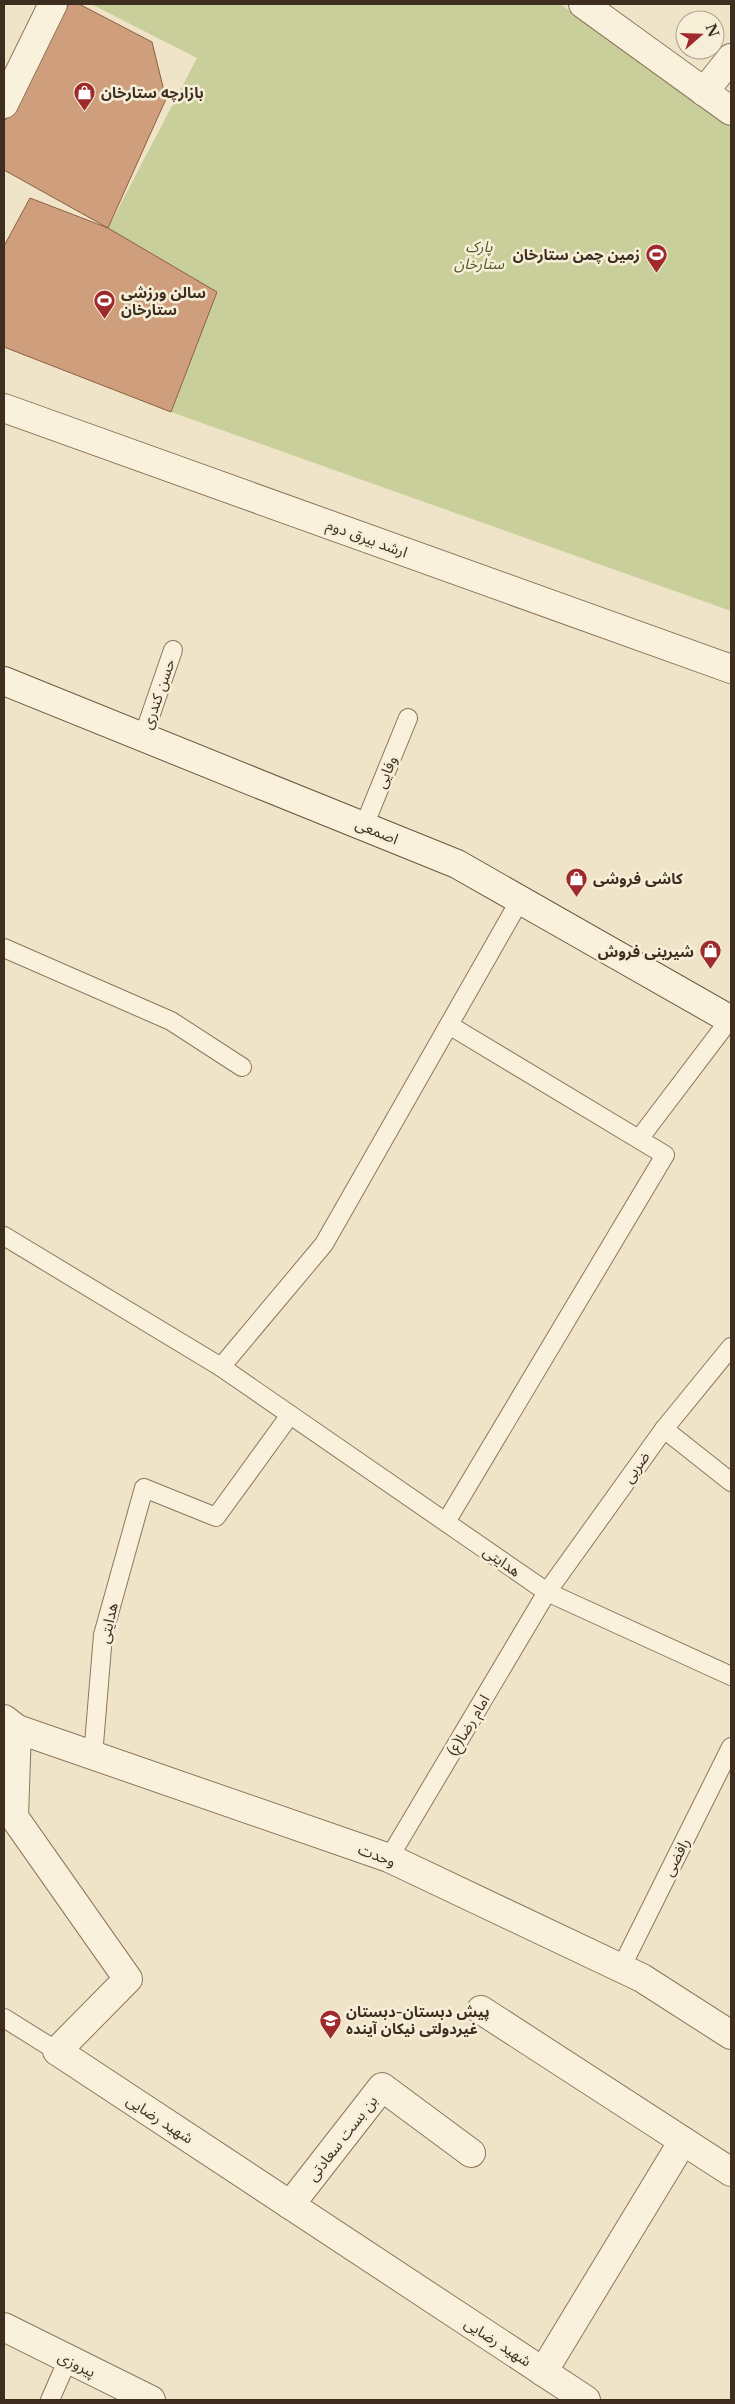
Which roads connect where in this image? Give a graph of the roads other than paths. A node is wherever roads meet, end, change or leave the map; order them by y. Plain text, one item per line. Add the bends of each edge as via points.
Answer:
1 (53, 4) edge
2 (583, 4) edge
3 (731, 58) edge
4 (704, 92) junction
5 (4, 104) edge
6 (731, 111) edge
7 (4, 408) edge
8 (173, 650) dead end
9 (731, 669) edge
10 (4, 681) edge
11 (408, 718) dead end
12 (143, 737) junction
13 (364, 826) junction
14 (520, 900) junction
15 (4, 948) edge
16 (730, 1019) edge
17 (449, 1026) junction
18 (242, 1067) dead end
19 (639, 1139) junction
20 (4, 1236) edge
21 (731, 1347) edge
22 (221, 1367) junction
23 (290, 1415) junction
24 (664, 1429) junction
25 (731, 1482) edge
26 (446, 1522) junction
27 (547, 1592) junction
28 (731, 1676) edge
29 (10, 1724) edge
30 (731, 1747) edge
31 (93, 1756) junction
32 (389, 1858) junction
33 (620, 1968) junction
34 (481, 2010) dead end
35 (4, 2018) edge
36 (731, 2036) edge
37 (56, 2051) junction
38 (683, 2141) junction
39 (471, 2153) dead end
40 (731, 2172) edge
41 (290, 2205) junction
42 (4, 2327) edge
43 (68, 2359) junction
44 (543, 2372) junction
45 (50, 2400) edge
46 (151, 2400) edge
47 (586, 2400) edge

1 - 5 street
2 - 4 street
3 - 4 street
4 - 6 street
7 - 9 street, ارشد بیرق دوم
8 - 12 lane, حسن کندری
10 - 12 street, اصمعی
11 - 13 lane, وفایی
12 - 13 street, اصمعی
13 - 14 street, اصمعی via 457,864
14 - 16 street, اصمعی
14 - 17 lane
15 - 18 lane via 170,1021
16 - 19 lane
17 - 19 lane
17 - 22 lane via 324,1244
19 - 26 lane via 665,1155
20 - 22 lane, هدایتی
21 - 24 lane, ضربی
22 - 23 lane, هدایتی
23 - 26 lane, هدایتی
23 - 31 lane, هدایتی via 216,1517 144,1488 103,1635
24 - 25 lane
24 - 27 lane, ضربی
26 - 27 lane, هدایتی
27 - 28 lane, هدایتی
27 - 32 lane, امام رضا(ع)
29 - 31 street, وحدت
29 - 37 street via 14,1817 128,1979
30 - 33 lane, رافضی
31 - 32 street, وحدت
32 - 33 street, وحدت
33 - 36 street, وحدت via 642,1978
34 - 38 street
35 - 37 lane
37 - 41 street, شهید رضایی
38 - 40 street
38 - 44 street
39 - 41 street, بن بست سعادتی via 382,2087
41 - 44 street, شهید رضایی
42 - 43 street, پیروزی
43 - 45 lane
43 - 46 street, پیروزی
44 - 47 street, شهید رضایی

